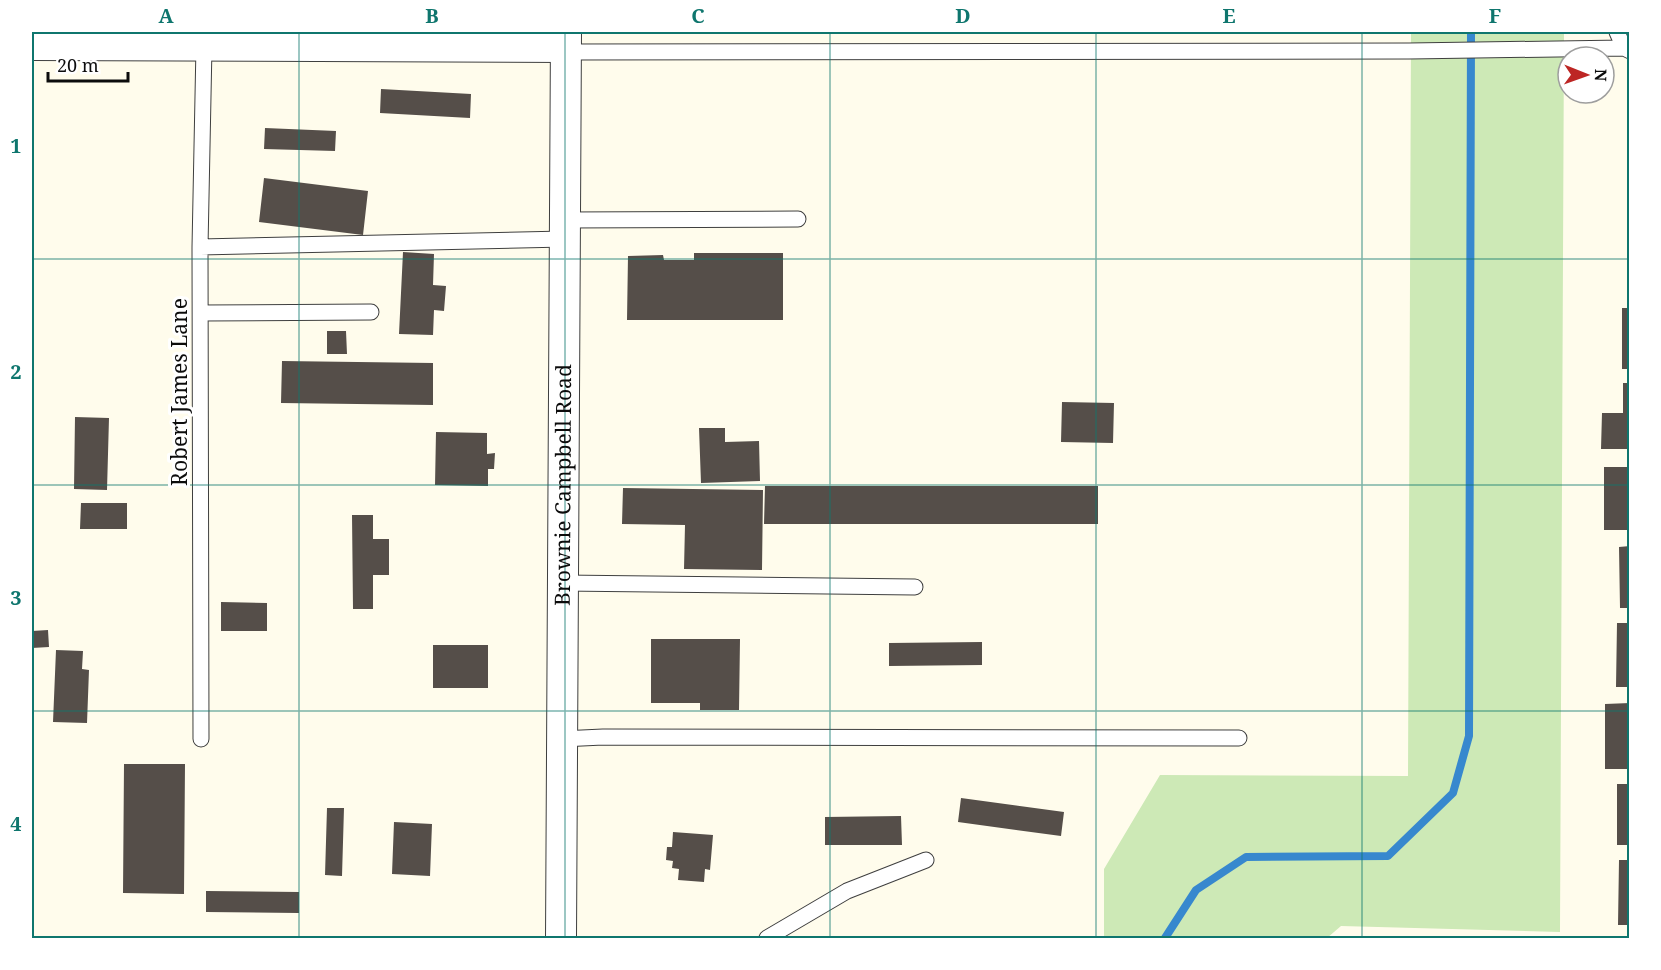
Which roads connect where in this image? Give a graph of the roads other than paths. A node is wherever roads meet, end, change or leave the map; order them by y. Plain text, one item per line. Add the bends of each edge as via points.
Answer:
1 (1617, 32) edge
2 (145, 38) edge
3 (347, 39) edge
4 (566, 43) edge
5 (32, 45) edge
6 (204, 46) junction
7 (1627, 50) edge
8 (798, 219) dead end
9 (565, 230) junction
10 (200, 247) junction
11 (371, 312) dead end
12 (201, 313) junction
13 (562, 583) junction
14 (915, 587) dead end
15 (1239, 738) dead end
16 (201, 739) dead end
17 (561, 739) junction
18 (926, 860) dead end
19 (561, 939) edge
20 (767, 939) edge

1 - 7 lane
2 - 5 street
2 - 6 street
3 - 4 street
3 - 6 street
4 - 7 lane
4 - 9 street, Brownie Campbell Road
6 - 10 lane, Robert James Lane
8 - 9 lane
9 - 10 lane
9 - 13 street, Brownie Campbell Road
10 - 12 lane, Robert James Lane
11 - 12 lane
12 - 16 lane, Robert James Lane
13 - 14 lane
13 - 17 street, Brownie Campbell Road
15 - 17 lane
17 - 19 street, Brownie Campbell Road
18 - 20 lane via 847,891

